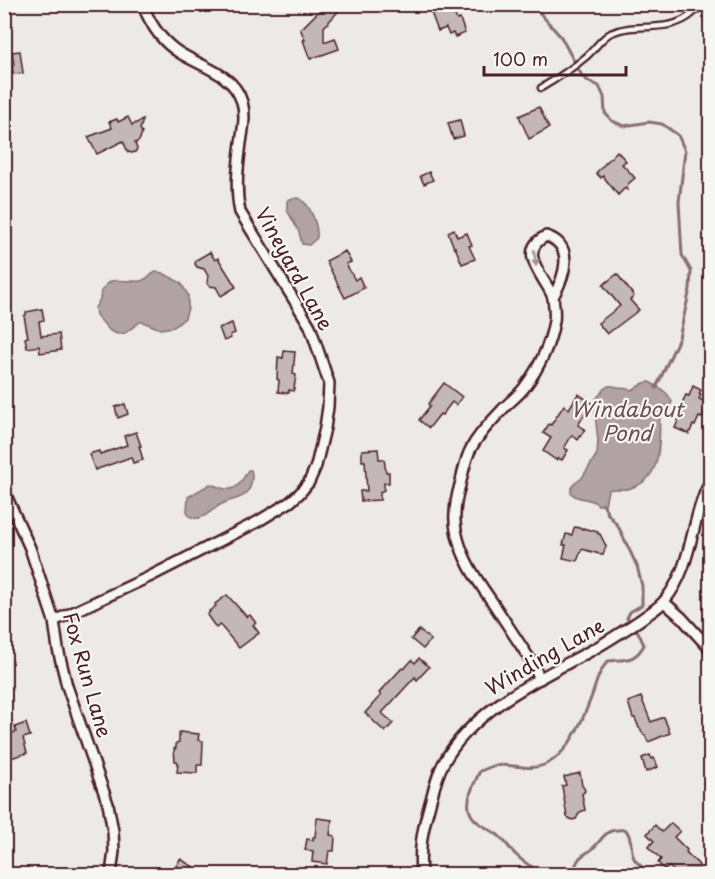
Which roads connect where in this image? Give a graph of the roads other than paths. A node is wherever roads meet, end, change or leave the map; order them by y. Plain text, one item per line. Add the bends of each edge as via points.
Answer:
1 (142, 4) edge
2 (702, 4) edge
3 (541, 88) dead end
4 (553, 297) junction
5 (711, 482) edge
6 (4, 491) edge
7 (664, 602) junction
8 (54, 621) junction
9 (711, 649) edge
10 (540, 679) junction
11 (111, 874) edge
12 (421, 874) edge

1 - 8 street, Vineyard Lane via 161,38 175,51 225,78 242,101 237,200 240,212 310,326 329,383 328,407 316,466 309,482 290,502 149,577
2 - 3 lane via 677,23 623,29 606,36 572,69
4 -> 4 street via 560,284 565,255 560,244 546,236 538,240 533,256
4 - 10 street via 554,320 546,349 523,389 481,434 467,456 455,512 456,530 472,574
5 - 7 street, Winding Lane via 699,507 687,558
6 - 8 street, Fox Run Lane via 30,548
7 - 9 street
7 - 10 street, Winding Lane via 623,632
8 - 11 street, Fox Run Lane via 65,678 108,804 114,850
10 - 12 street, Winding Lane via 487,712 442,765 420,845

